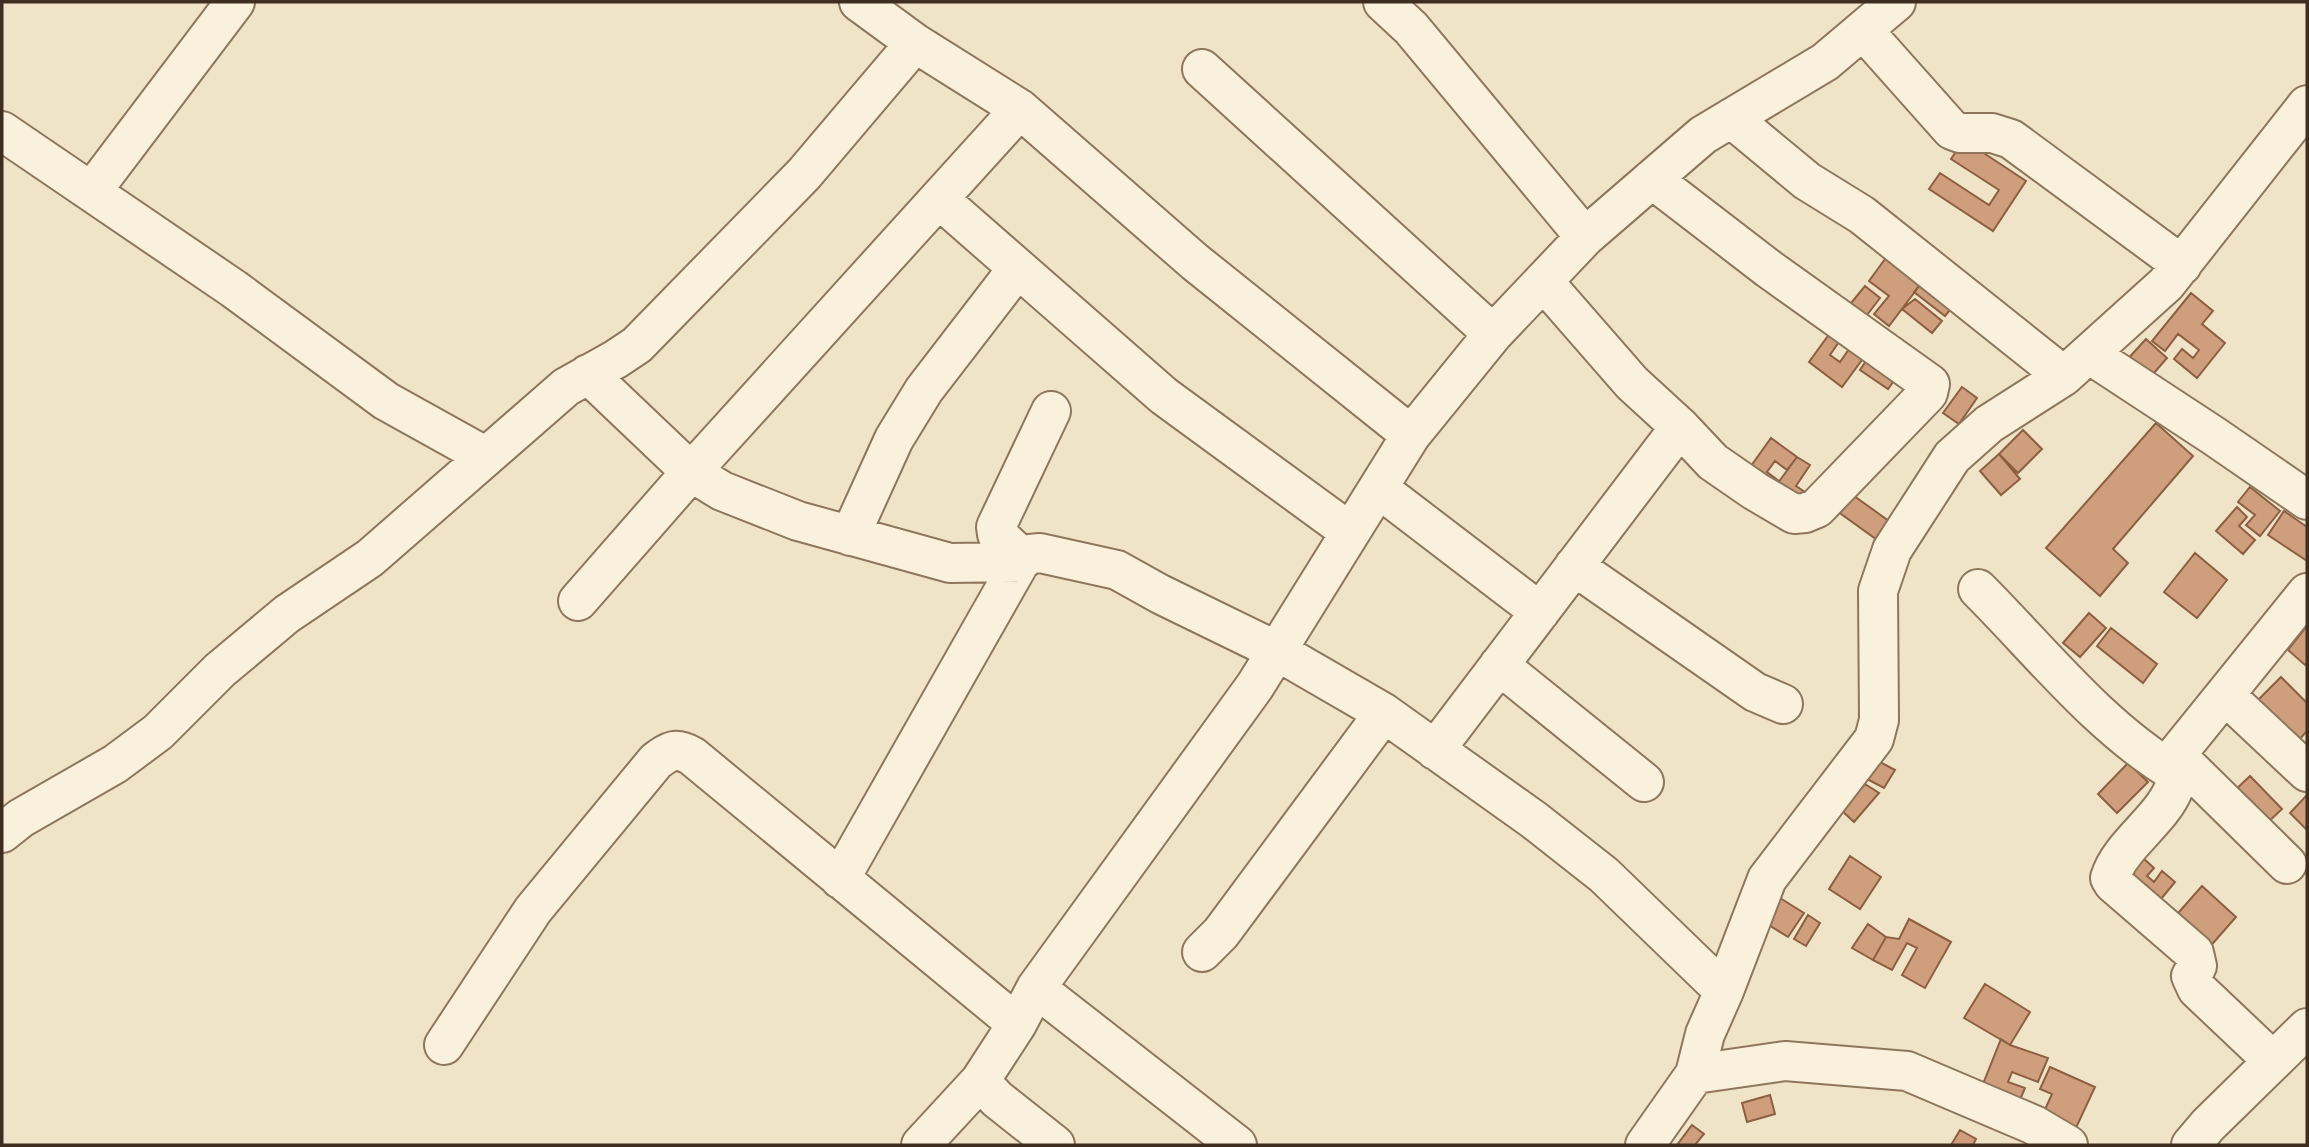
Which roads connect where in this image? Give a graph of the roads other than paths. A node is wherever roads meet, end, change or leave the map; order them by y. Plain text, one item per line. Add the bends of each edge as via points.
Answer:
1 (235, 2) edge
2 (859, 2) edge
3 (1896, 2) edge
4 (1394, 5) edge
5 (1863, 30) junction
6 (915, 43) junction
7 (1202, 69) dead end
8 (2307, 105) edge
9 (1020, 108) junction
10 (1731, 118) junction
11 (2, 131) edge
12 (1652, 179) junction
13 (92, 191) junction
14 (939, 199) junction
15 (1585, 237) junction
16 (2182, 265) junction
17 (1017, 270) junction
18 (1543, 281) junction
19 (1493, 334) junction
20 (2077, 365) junction
21 (588, 374) junction
22 (1051, 411) dead end
23 (1902, 421) junction
24 (1679, 427) junction
25 (1411, 435) junction
26 (485, 456) junction
27 (1952, 457) junction
28 (691, 472) junction
29 (1378, 488) junction
30 (2307, 500) edge
31 (1350, 532) junction
32 (850, 536) junction
33 (1012, 562) junction
34 (1574, 566) junction
35 (1978, 589) dead end
36 (2307, 593) edge
37 (578, 601) dead end
38 (1540, 611) junction
39 (1277, 651) junction
40 (1499, 666) junction
41 (2225, 695) junction
42 (1783, 704) dead end
43 (1384, 713) junction
44 (1435, 750) junction
45 (2176, 764) junction
46 (2307, 772) edge
47 (1644, 782) dead end
48 (2, 833) edge
49 (2287, 864) dead end
50 (840, 878) junction
51 (1202, 952) dead end
52 (1036, 988) junction
53 (1724, 990) junction
54 (1017, 1024) junction
55 (2307, 1028) edge
56 (443, 1045) dead end
57 (2273, 1061) junction
58 (1695, 1074) junction
59 (981, 1081) junction
60 (921, 1145) edge
61 (1055, 1145) edge
62 (1237, 1145) edge
63 (1645, 1145) edge
64 (2068, 1145) edge
65 (2191, 1145) edge

1 - 13 street
2 - 6 street
3 - 5 street
4 - 15 street
5 - 10 street via 1825,62
5 - 16 street via 1952,130 2011,139
6 - 9 street
6 - 21 street via 804,174 673,310 637,345
7 - 19 street
8 - 16 street
9 - 14 street
9 - 25 street via 1195,262
10 - 12 street via 1703,135
10 - 20 street via 1807,181
11 - 13 street
12 - 15 street
12 - 23 street via 1930,384 1928,393
13 - 26 street via 386,401
14 - 17 street
14 - 28 street
15 - 18 street
16 - 20 street
17 - 31 street via 1164,396
17 - 32 street via 924,390 894,439
18 - 19 street
18 - 24 street via 1632,383
19 - 25 street
20 - 27 street via 1989,424
20 - 30 street via 2214,436
21 - 26 street via 566,387
21 - 28 street
22 - 33 street via 996,527 1013,549
23 - 24 street via 1817,508 1794,514 1713,462
23 - 27 street
24 - 34 street
25 - 29 street
26 - 48 street via 370,558 287,614 229,662 159,732
27 - 53 street via 1892,550 1878,591 1879,720 1874,739 1768,879
28 - 32 street via 722,491 798,522
28 - 37 street
29 - 31 street
29 - 38 street
31 - 39 street
32 - 33 street via 950,563
33 - 39 street via 1040,553 1116,570
33 - 50 street
34 - 38 street
34 - 42 street via 1755,692
35 - 45 street via 2145,754
36 - 41 street
38 - 40 street
39 - 43 street
39 - 52 street
40 - 44 street
40 - 47 street
41 - 45 street
41 - 46 street
43 - 44 street
43 - 51 street via 1221,933
44 - 53 street via 1604,875
45 - 49 street
45 - 57 street via 2175,787 2113,867 2110,878 2194,953 2197,966 2191,976 2197,989
50 - 54 street
50 - 56 street via 692,756 671,750 656,761 533,910
52 - 54 street
52 - 62 street
53 - 58 street via 1705,1034
54 - 59 street
55 - 57 street
57 - 65 street
58 - 63 street
58 - 64 street via 1785,1060 1907,1071 2034,1125
59 - 60 street
59 - 61 street

